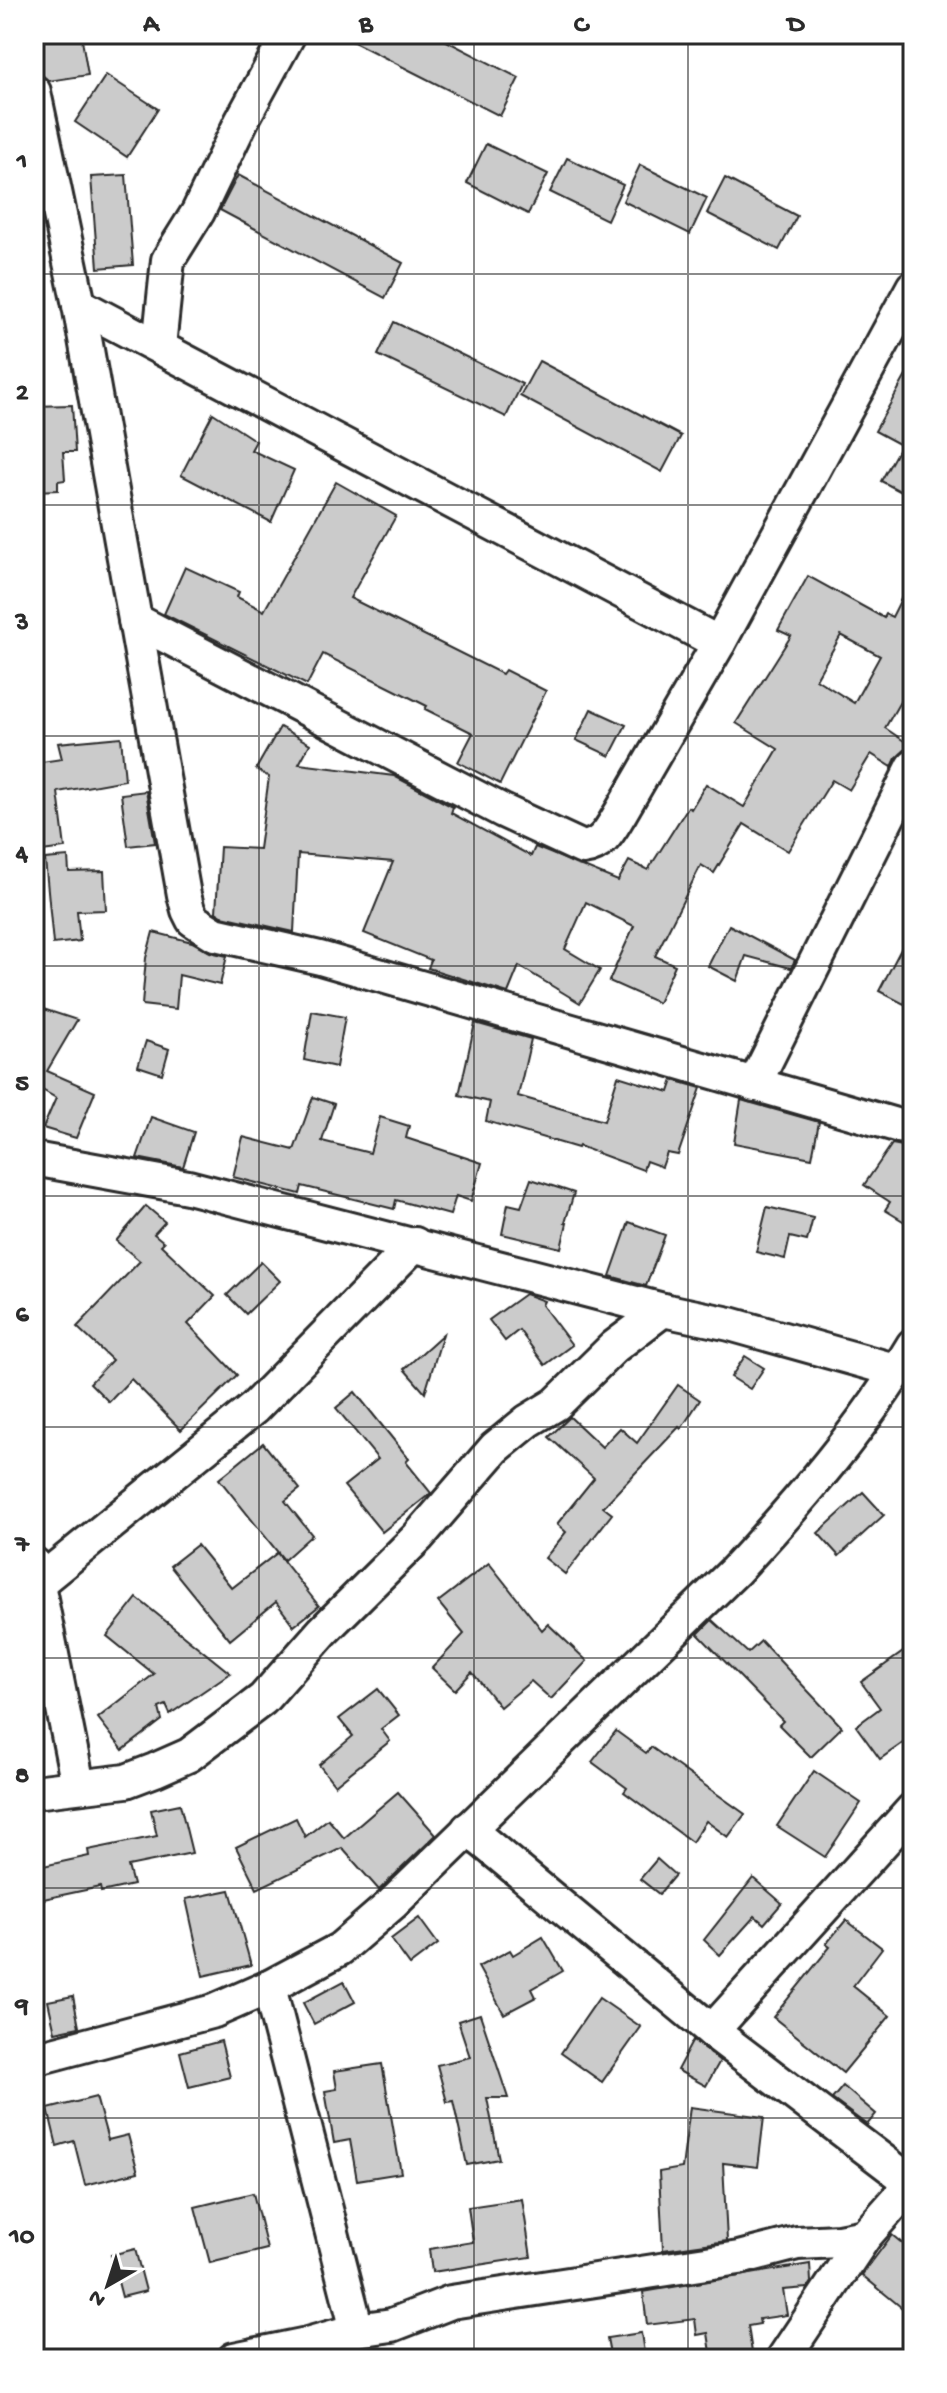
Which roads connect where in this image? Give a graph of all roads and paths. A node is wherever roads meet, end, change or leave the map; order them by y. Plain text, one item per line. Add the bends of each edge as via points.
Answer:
1 (289, 34) edge
2 (34, 92) edge
3 (913, 287) edge
4 (79, 305) junction
5 (159, 346) junction
6 (135, 620) junction
7 (719, 643) junction
8 (913, 767) edge
9 (754, 1085) junction
10 (913, 1130) edge
11 (34, 1159) edge
12 (415, 1244) junction
13 (663, 1310) junction
14 (905, 1358) edge
15 (36, 1572) edge
16 (78, 1785) junction
17 (34, 1792) edge
18 (913, 1809) edge
19 (468, 1829) junction
20 (269, 1987) junction
21 (712, 2031) junction
22 (34, 2059) edge
23 (912, 2182) edge
24 (865, 2236) junction
25 (357, 2330) junction
26 (234, 2359) edge
27 (783, 2359) edge

1 - 5 street via 168,260
2 - 4 street
3 - 7 street
4 - 5 street
4 - 6 street
5 - 7 street
6 - 7 street via 583,848 604,839
6 - 9 street via 184,895 201,926
8 - 9 street
9 - 10 street
11 - 12 street via 188,1187
12 - 13 street
12 - 15 street via 254,1408
13 - 14 street
13 - 16 street via 614,1347 556,1404 495,1448 263,1699 189,1755 126,1781
14 - 19 street via 785,1518
15 - 16 street
16 - 17 street
18 - 21 street
19 - 20 street via 340,1949
19 - 21 street
20 - 22 street via 214,2011
20 - 25 street
21 - 23 street
23 - 24 street
24 - 25 street via 451,2302 392,2325
24 - 27 street
25 - 26 street

